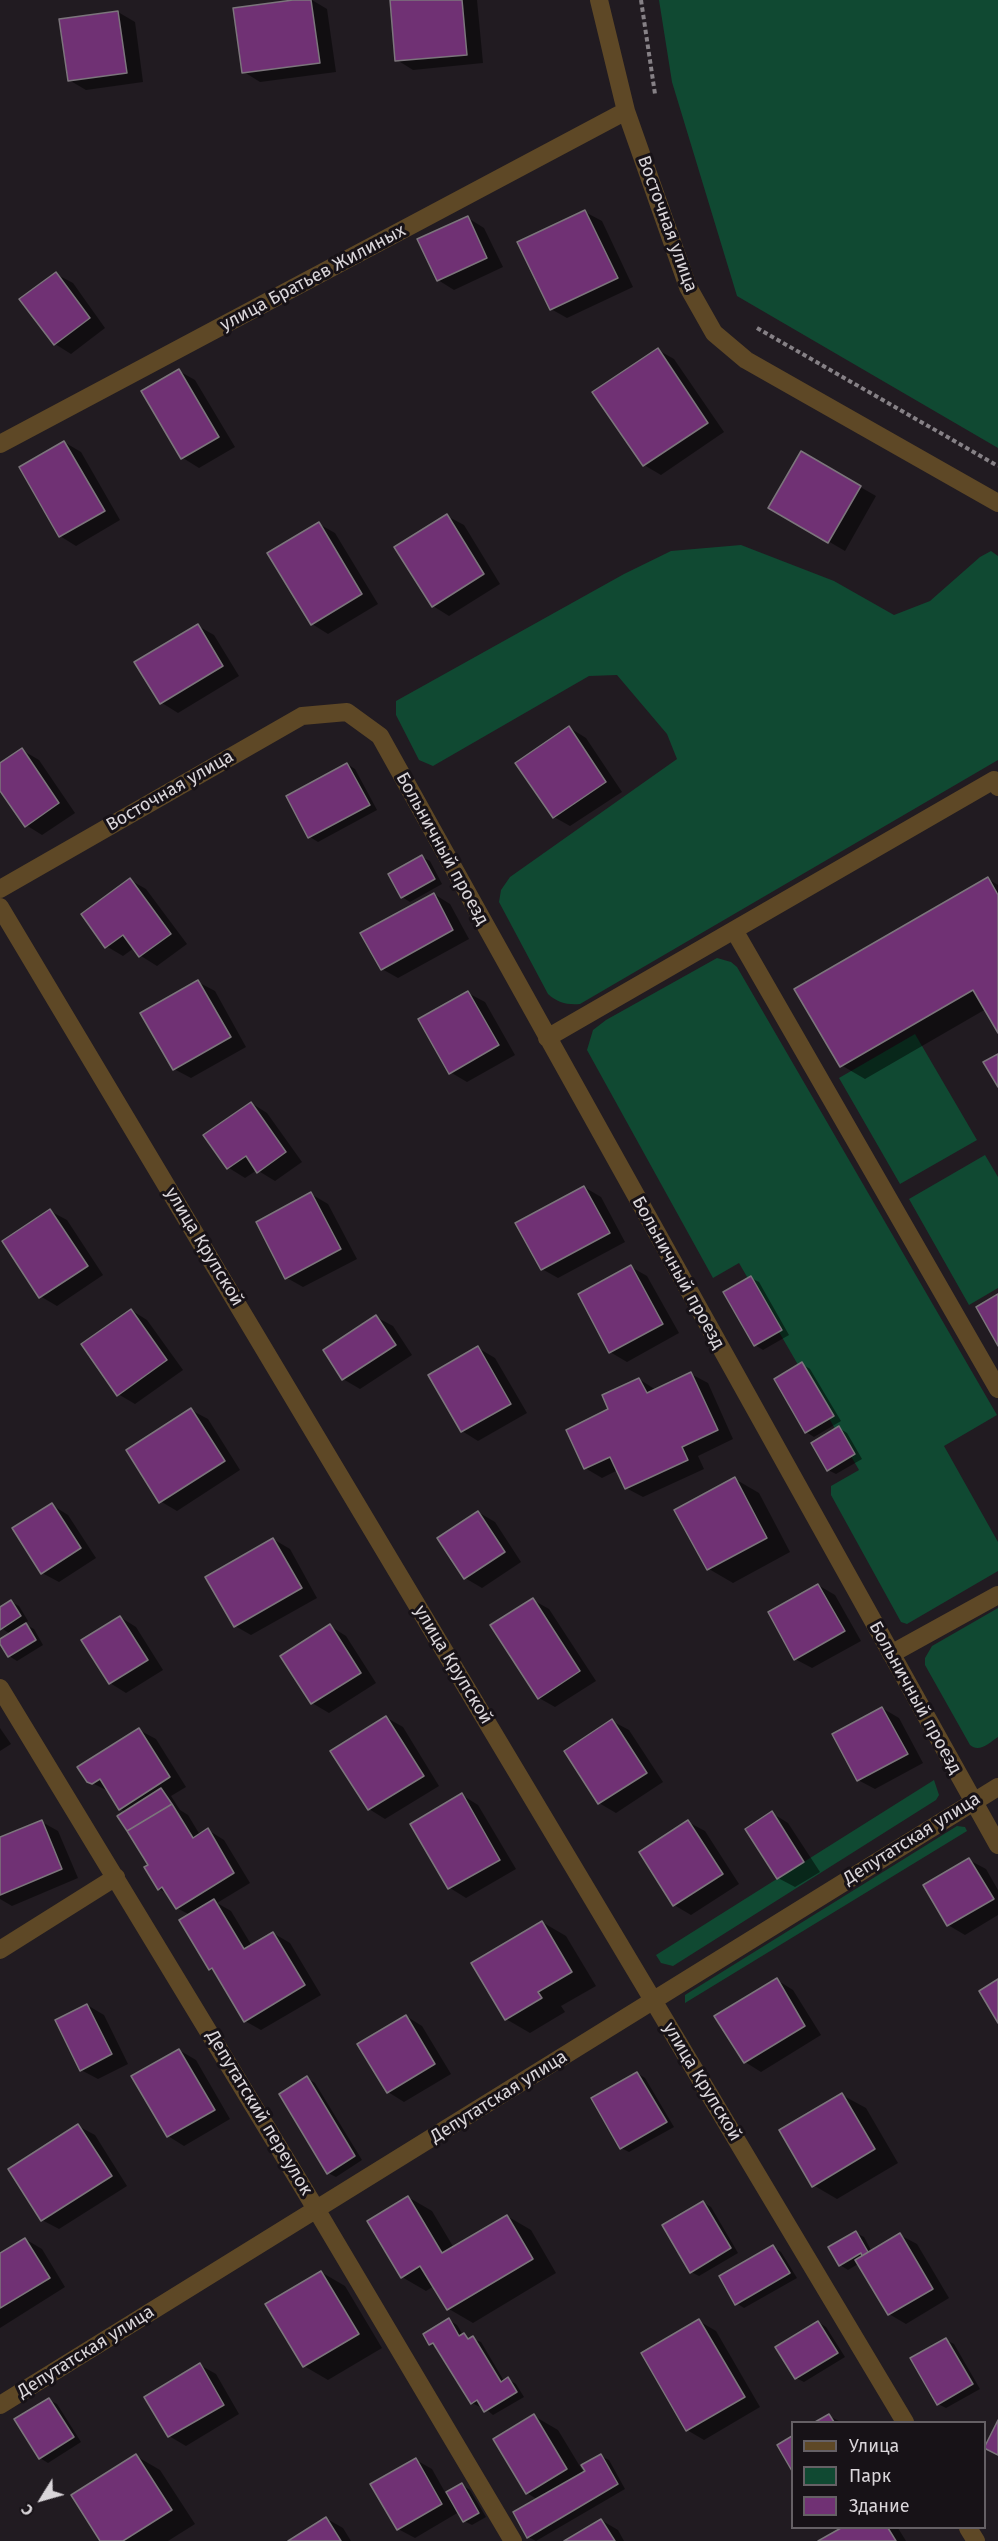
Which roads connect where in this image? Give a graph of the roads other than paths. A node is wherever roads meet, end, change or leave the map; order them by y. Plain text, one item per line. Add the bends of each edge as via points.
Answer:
1 (599, 0) edge
2 (626, 111) junction
3 (0, 444) edge
4 (998, 503) edge
5 (347, 712) joint
6 (998, 788) edge
7 (0, 888) edge
8 (0, 907) edge
9 (734, 930) junction
10 (547, 1038) junction
11 (998, 1389) edge
12 (998, 1594) edge
13 (891, 1654) junction
14 (0, 1688) edge
15 (998, 1787) edge
16 (972, 1802) junction
17 (998, 1845) edge
18 (116, 1877) junction
19 (0, 1950) edge
20 (653, 2000) junction
21 (316, 2209) junction
22 (0, 2405) edge
23 (904, 2421) edge
24 (513, 2541) edge

1 - 2 street, Восточная улица
2 - 3 street, улица Братьев Жилиных
2 - 4 street, Восточная улица via 687,287 714,333 746,360
5 - 7 street, Восточная улица via 302,716
5 - 10 street, Больничный проезд via 380,736
6 - 9 street via 994,780
8 - 20 street, улица Крупской
9 - 10 street
9 - 11 street
10 - 13 street, Больничный проезд
12 - 13 street
13 - 16 street, Больничный проезд
14 - 18 street, Депутатский переулок
15 - 16 street, Депутатская улица
16 - 17 street, Больничный проезд
16 - 20 street, Депутатская улица
18 - 19 street
18 - 21 street, Депутатский переулок
20 - 21 street, Депутатская улица
20 - 23 street, улица Крупской
21 - 22 street, Депутатская улица
21 - 24 street, Депутатский переулок

